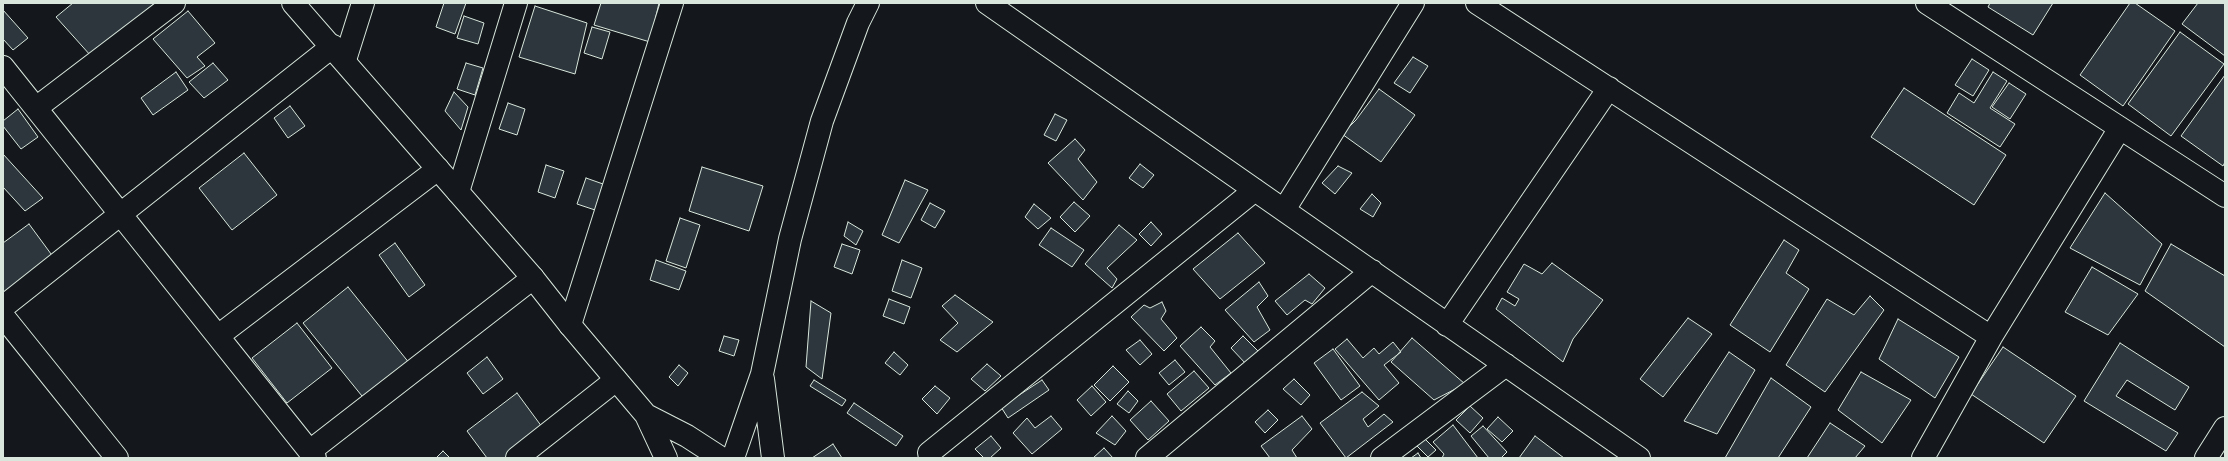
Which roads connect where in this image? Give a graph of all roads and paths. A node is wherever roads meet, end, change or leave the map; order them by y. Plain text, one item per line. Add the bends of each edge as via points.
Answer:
1 (174, 3) edge
2 (293, 3) edge
3 (363, 3) edge
4 (516, 3) edge
5 (672, 3) edge
6 (868, 3) edge
7 (987, 3) edge
8 (1413, 3) edge
9 (1477, 3) edge
10 (1927, 3) edge
11 (339, 53) junction
12 (3, 67) edge
13 (1609, 88) junction
14 (36, 108) junction
15 (2120, 128) junction
16 (438, 169) junction
17 (1255, 190) junction
18 (458, 192) junction
19 (2225, 196) edge
20 (1284, 210) junction
21 (120, 214) junction
22 (1372, 271) junction
23 (533, 278) junction
24 (3, 307) edge
25 (3, 316) edge
26 (570, 325) junction
27 (1447, 325) junction
28 (218, 336) junction
29 (1991, 337) junction
30 (1506, 365) junction
31 (762, 374) junction
32 (616, 380) junction
33 (646, 415) junction
34 (2225, 428) edge
35 (312, 455) edge
36 (928, 456) edge
37 (1635, 457) edge
38 (117, 458) edge
39 (517, 458) edge
40 (666, 458) edge
41 (721, 458) edge
42 (733, 458) edge
43 (773, 458) edge
44 (1148, 458) edge
45 (1382, 458) edge
46 (1923, 458) edge
47 (2206, 458) edge

1 - 14 street
2 - 11 street
3 - 11 street
4 - 18 street
5 - 26 street
6 - 31 street via 858,23 822,121 790,239
7 - 17 street
8 - 20 street
9 - 13 street
10 - 15 street
11 - 16 street
11 - 21 street
12 - 14 street
13 - 27 street
13 - 29 street
14 - 21 street
15 - 19 street
15 - 29 street
16 - 18 street
16 - 28 street
17 - 20 street
17 - 36 street
18 - 23 street
20 - 22 street
21 - 24 street
21 - 28 street
22 - 27 street
22 - 44 street
23 - 26 street
23 - 35 street
25 - 38 street
26 - 32 street
27 - 30 street
28 - 35 street
29 - 46 street
30 - 37 street
30 - 45 street
31 - 42 street
31 - 43 street
32 - 33 street
32 - 39 street
33 - 40 street
33 - 41 street via 687,436
34 - 47 street

